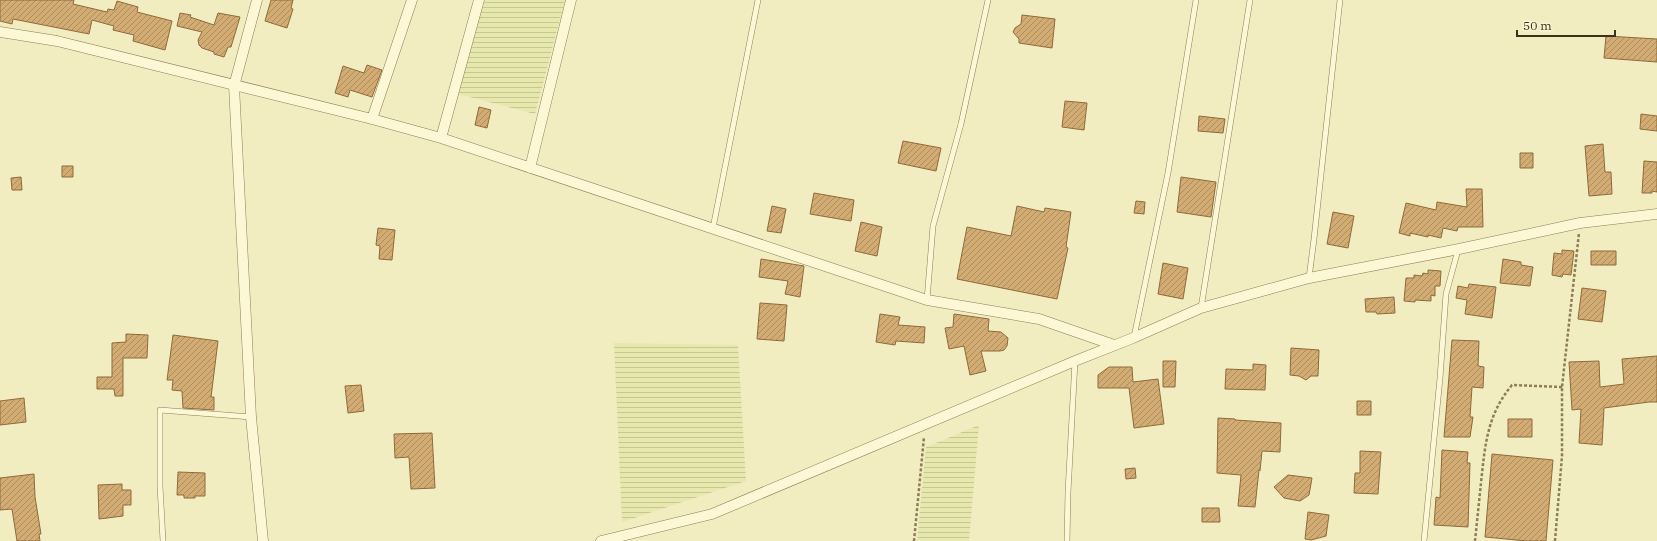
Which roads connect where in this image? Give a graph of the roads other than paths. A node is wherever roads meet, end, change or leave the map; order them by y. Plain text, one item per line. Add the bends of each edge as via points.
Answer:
1 (257, 0) edge
2 (412, 0) edge
3 (479, 0) edge
4 (571, 0) edge
5 (758, 0) edge
6 (988, 0) edge
7 (1196, 0) edge
8 (1250, 0) edge
9 (1340, 0) edge
10 (0, 32) edge
11 (234, 86) junction
12 (372, 119) junction
13 (441, 138) junction
14 (530, 168) junction
15 (1657, 214) edge
16 (713, 228) junction
17 (1459, 249) junction
18 (1309, 278) junction
19 (927, 300) junction
20 (1201, 308) junction
21 (1133, 338) junction
22 (1114, 345) junction
23 (1075, 361) junction
24 (251, 417) junction
25 (163, 541) edge
26 (263, 541) edge
27 (601, 541) edge
28 (1067, 541) edge
29 (1424, 541) edge

1 - 11 street
2 - 12 street
3 - 13 street
4 - 14 street
5 - 16 lane
6 - 19 lane via 961,124 933,226
7 - 21 lane via 1168,173
8 - 20 lane
9 - 18 lane
10 - 11 street via 57,41
11 - 12 street
11 - 24 street
12 - 13 street
13 - 14 street
14 - 16 street
15 - 17 street via 1580,223
16 - 19 street
17 - 18 street
17 - 29 lane via 1446,294
18 - 20 street
19 - 22 street via 1039,319
20 - 21 street
21 - 22 street
22 - 23 street
23 - 27 street via 712,514
23 - 28 lane
24 - 25 lane via 160,410
24 - 26 street

